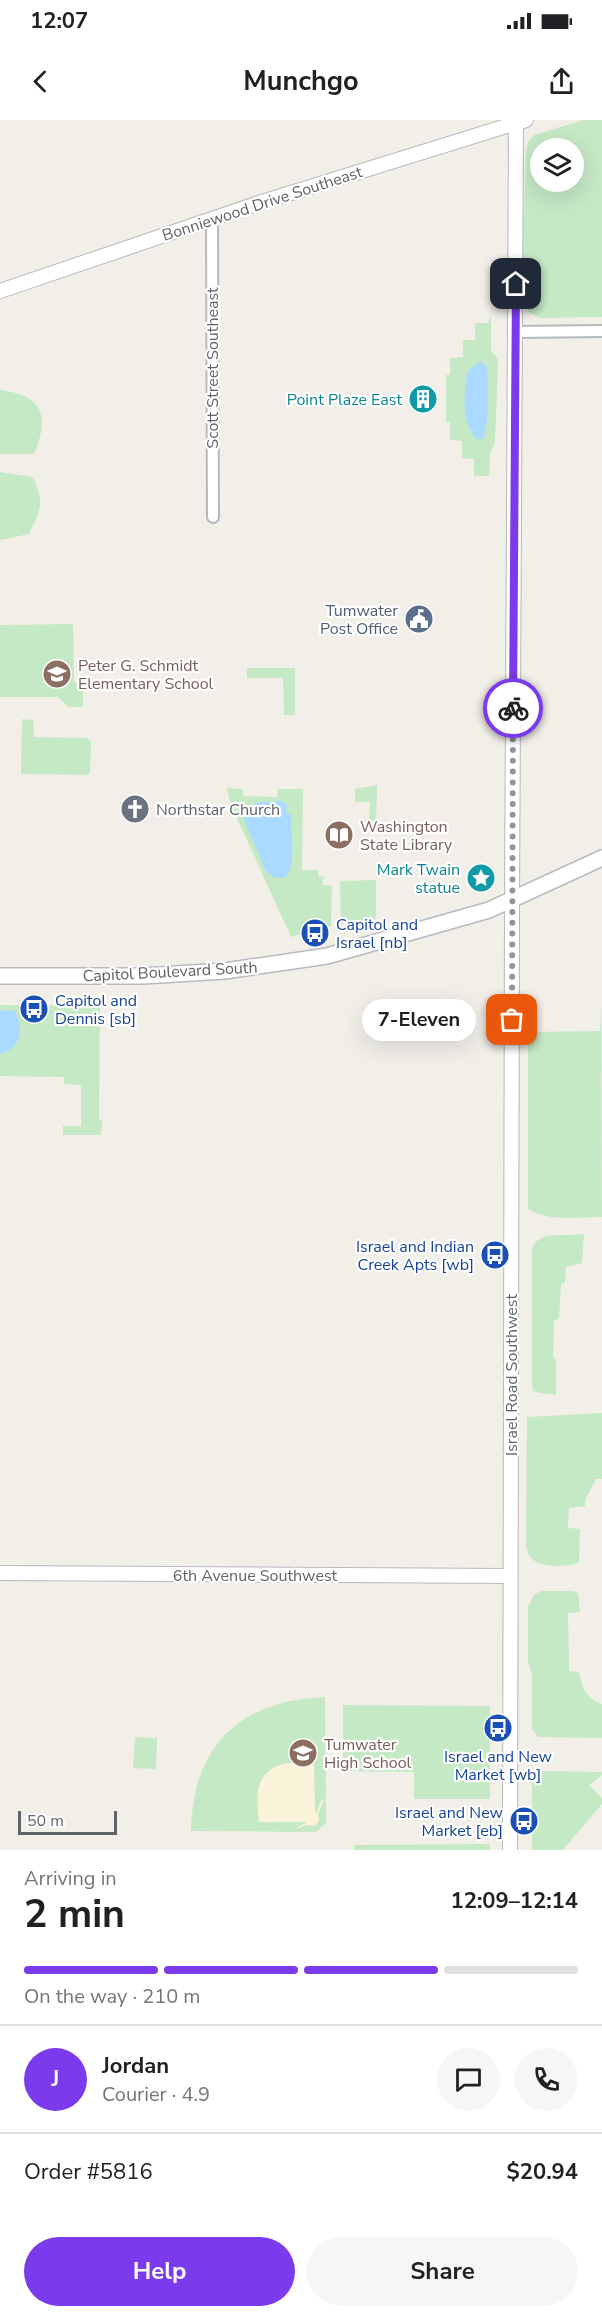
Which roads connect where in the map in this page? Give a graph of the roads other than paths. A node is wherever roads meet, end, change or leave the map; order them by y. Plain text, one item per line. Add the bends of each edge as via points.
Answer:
1 (521, 122) edge
2 (212, 219) junction
3 (0, 291) edge
4 (602, 331) edge
5 (515, 332) junction
6 (213, 517) dead end
7 (602, 858) edge
8 (512, 900) junction
9 (0, 976) edge
10 (0, 1573) edge
11 (510, 1576) junction
12 (510, 1850) edge

1 - 2 street, Bonniewood Drive Southeast
1 - 5 street, Israel Road Southwest
2 - 3 street, Bonniewood Drive Southeast
2 - 6 street, Scott Street Southeast
4 - 5 street
5 - 8 street, Israel Road Southwest
7 - 8 main road, Capitol Boulevard South
8 - 9 main road, Capitol Boulevard South via 327,956 264,966 143,976
8 - 11 street, Israel Road Southwest
10 - 11 street, 6th Avenue Southwest
11 - 12 street, Israel Road Southwest

